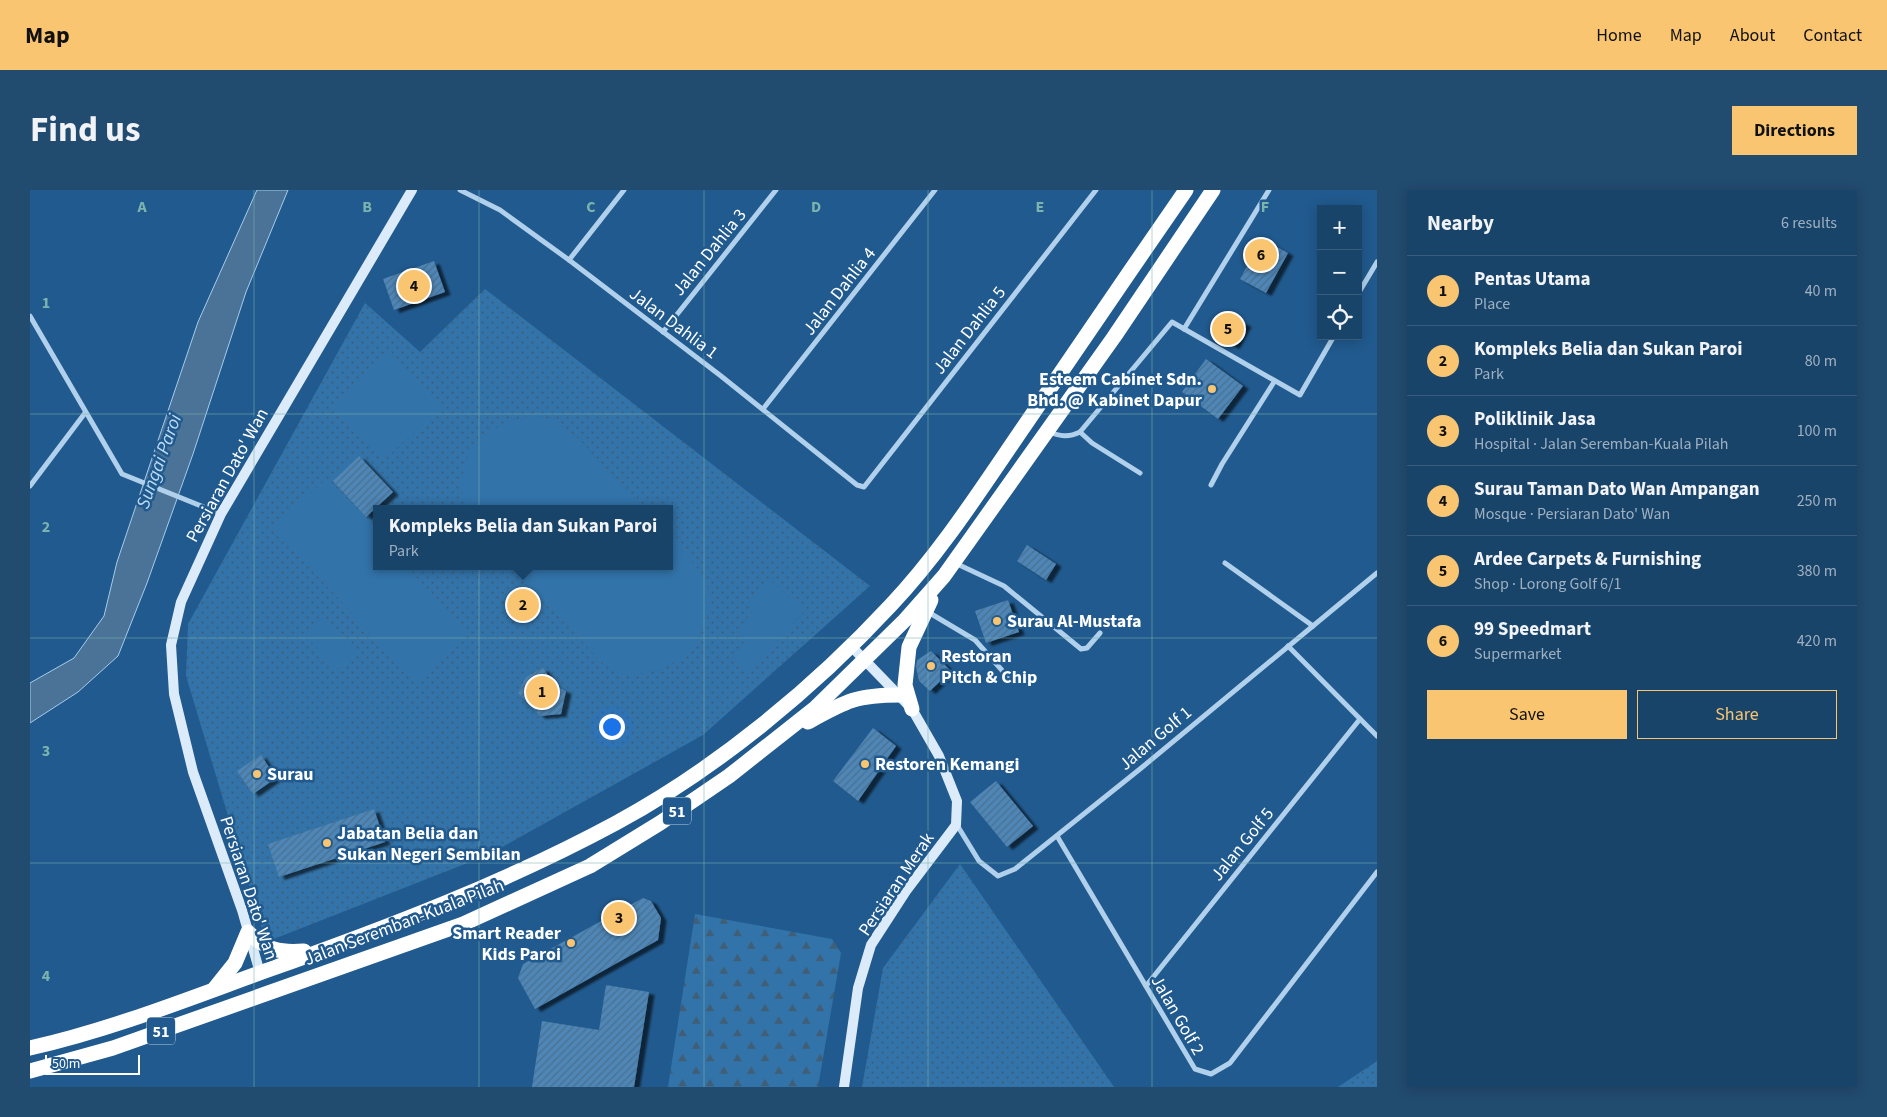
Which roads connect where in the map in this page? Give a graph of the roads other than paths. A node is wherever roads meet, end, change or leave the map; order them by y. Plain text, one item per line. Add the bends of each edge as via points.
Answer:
1 (412, 190) edge
2 (460, 190) edge
3 (624, 190) edge
4 (776, 190) edge
5 (935, 190) edge
6 (1186, 190) edge
7 (1213, 190) edge
8 (1269, 190) edge
9 (1093, 191) edge
10 (569, 260) junction
11 (1377, 262) edge
12 (1362, 287) edge
13 (30, 316) edge
14 (1184, 329) junction
15 (663, 332) junction
16 (1332, 340) edge
17 (1274, 382) junction
18 (764, 409) junction
19 (85, 413) junction
20 (1047, 432) junction
21 (1080, 432) junction
22 (1140, 472) dead end
23 (1016, 475) junction
24 (1211, 485) dead end
25 (30, 486) edge
26 (864, 487) joint
27 (221, 514) junction
28 (960, 517) junction
29 (953, 562) junction
30 (1225, 563) dead end
31 (944, 576) junction
32 (1376, 576) edge
33 (925, 610) junction
34 (1313, 626) junction
35 (1100, 634) dead end
36 (850, 645) junction
37 (1288, 646) junction
38 (865, 659) junction
39 (1008, 677) dead end
40 (900, 694) junction
41 (912, 709) junction
42 (1360, 719) junction
43 (1377, 736) edge
44 (741, 767) junction
45 (956, 825) junction
46 (1058, 836) junction
47 (1377, 872) edge
48 (248, 932) junction
49 (326, 949) junction
50 (260, 973) junction
51 (291, 985) junction
52 (1146, 986) junction
53 (215, 988) junction
54 (30, 1048) edge
55 (30, 1071) edge
56 (844, 1087) edge

1 - 27 street, Persiaran Dato' Wan
2 - 10 street, Jalan Dahlia 1 via 500,210
3 - 10 street
4 - 15 street, Jalan Dahlia 3
5 - 18 street, Jalan Dahlia 4
6 - 28 highway, Jalan Seremban-Kuala Pilah / 51
7 - 20 highway, Jalan Seremban-Kuala Pilah / 51
8 - 14 street
9 - 26 street, Jalan Dahlia 5
10 - 15 street, Jalan Dahlia 1
11 - 12 street
13 - 19 street
14 - 17 street
14 - 21 street via 1172,322
15 - 18 street, Jalan Dahlia 1
16 - 17 street via 1300,395
17 - 24 street
18 - 26 street, Jalan Dahlia 1 via 857,485
19 - 25 street
19 - 27 street via 122,474
20 - 21 street via 1071,436
20 - 23 highway, Jalan Seremban-Kuala Pilah / 51
21 - 22 street
23 - 28 highway via 1001,480 970,521
23 - 29 highway, Jalan Seremban-Kuala Pilah / 51
27 - 48 street, Persiaran Dato' Wan via 181,602 171,645 174,694 193,772
28 - 36 highway, Jalan Seremban-Kuala Pilah / 51 via 891,606
29 - 31 highway, Jalan Seremban-Kuala Pilah / 51
29 - 35 street via 1004,586 1077,647 1087,648
30 - 34 street
31 - 33 highway
31 - 38 highway, Jalan Seremban-Kuala Pilah / 51
32 - 34 street, Jalan Golf 1
33 - 39 street via 969,636
33 - 41 highway via 909,647 905,685
34 - 37 street, Jalan Golf 1
36 - 38 street
36 - 49 highway, Jalan Seremban-Kuala Pilah / 51 via 748,737 619,822 521,871
37 - 42 street
37 - 46 street, Jalan Golf 1
38 - 40 street
38 - 44 highway, Jalan Seremban-Kuala Pilah / 51 via 814,709
40 - 41 street, Persiaran Merak
40 - 44 highway via 868,695 845,702
41 - 45 street, Persiaran Merak via 939,756 957,801
42 - 43 street
42 - 52 street, Jalan Golf 5
44 - 51 highway, Jalan Seremban-Kuala Pilah / 51 via 590,866 462,924
45 - 46 street, Jalan Golf 1 via 979,861 998,876 1015,869
45 - 56 street, Persiaran Merak via 906,891 871,945 858,988
46 - 52 street, Jalan Golf 2
47 - 52 street, Jalan Golf 2 via 1230,1063 1211,1074 1194,1069
48 - 49 highway via 274,951
48 - 50 street, Persiaran Dato' Wan
48 - 53 highway via 235,963
49 - 50 highway, Jalan Seremban-Kuala Pilah / 51
50 - 51 highway via 267,982
50 - 53 highway, Jalan Seremban-Kuala Pilah / 51
51 - 55 highway, Jalan Seremban-Kuala Pilah / 51 via 113,1048
53 - 54 highway, Jalan Seremban-Kuala Pilah / 51 via 132,1018

